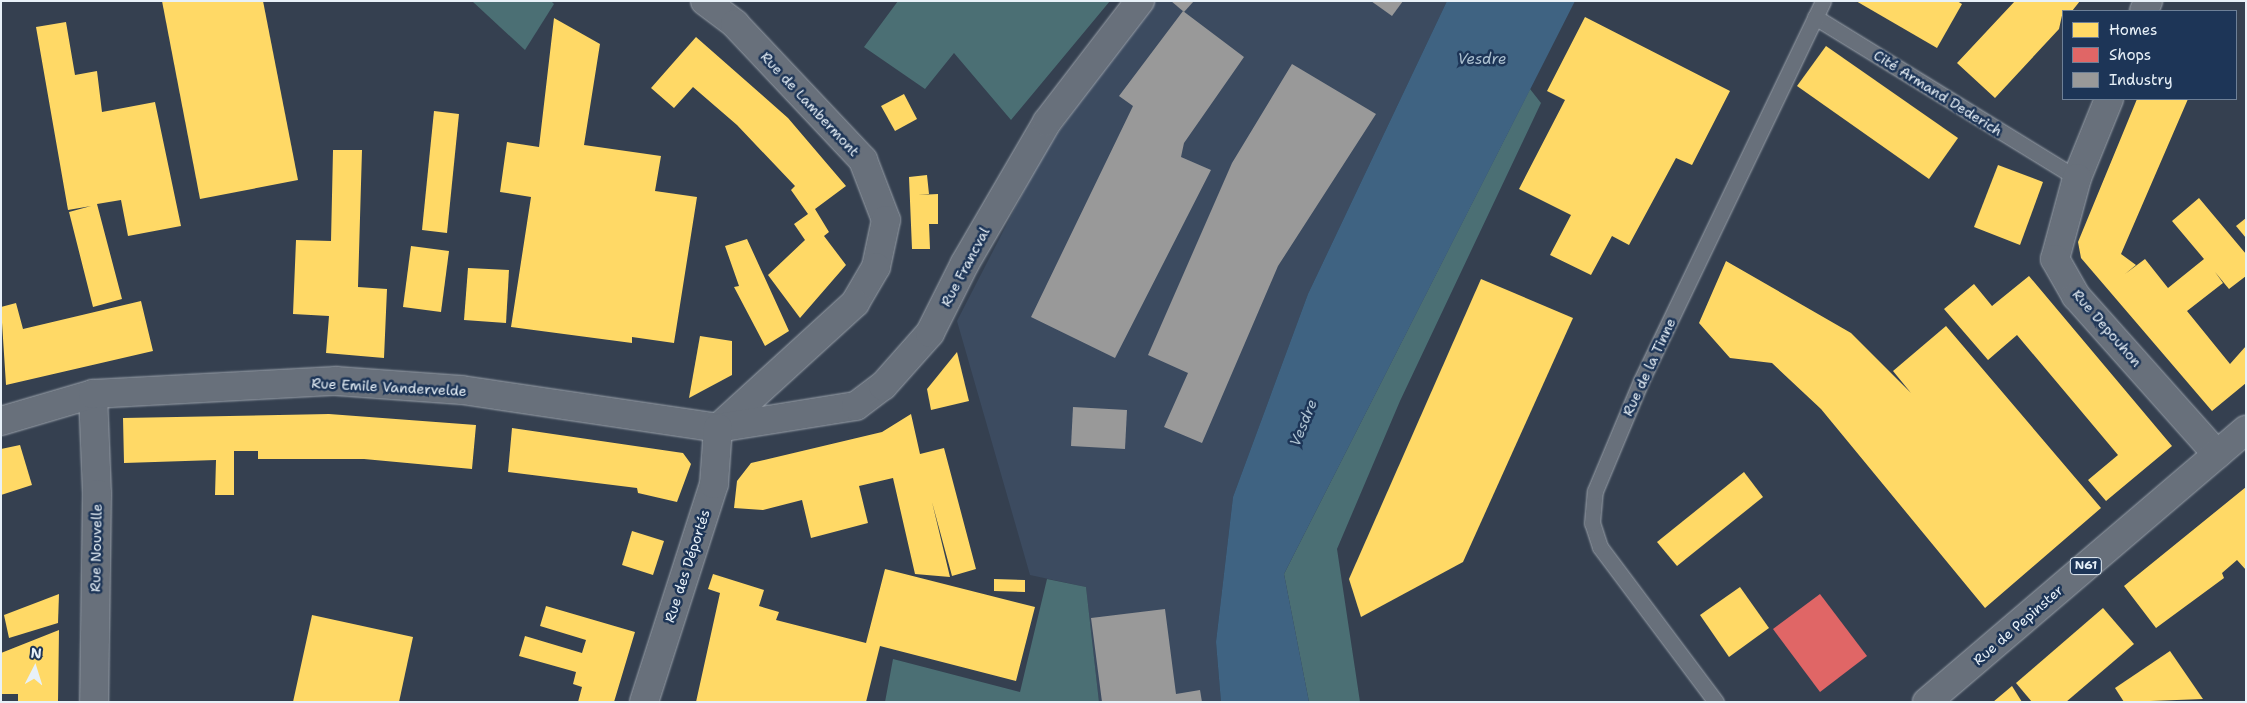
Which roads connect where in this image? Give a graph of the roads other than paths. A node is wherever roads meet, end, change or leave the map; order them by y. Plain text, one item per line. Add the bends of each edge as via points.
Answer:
1 (705, 1) edge
2 (1140, 1) edge
3 (1822, 1) edge
4 (1815, 16) junction
5 (2108, 100) edge
6 (2077, 178) junction
7 (92, 394) junction
8 (1, 421) edge
9 (718, 428) junction
10 (2246, 430) edge
11 (2217, 454) junction
12 (94, 702) edge
13 (644, 702) edge
14 (1716, 702) edge
15 (1927, 702) edge

1 - 9 street, Rue de Lambermont via 735,24 863,160 886,220 876,267 855,303
2 - 9 street, Rue Francval via 1047,122 965,263 930,333 883,386 856,406
3 - 4 lane
4 - 6 lane, Cité Armand Dederich
4 - 14 lane, Rue de la Tinne via 1641,381 1595,491 1592,523 1600,547
5 - 6 street, Rue Depouhon
6 - 11 street, Rue Depouhon via 2055,259 2076,296
7 - 8 street, Rue Emile Vandervelde
7 - 9 street, Rue Emile Vandervelde via 336,381 462,390
7 - 12 street, Rue Nouvelle via 97,494
9 - 13 street, Rue des Déportés via 714,484
10 - 11 street, Rue de Pepinster / N61
11 - 15 street, Rue de Pepinster / N61

